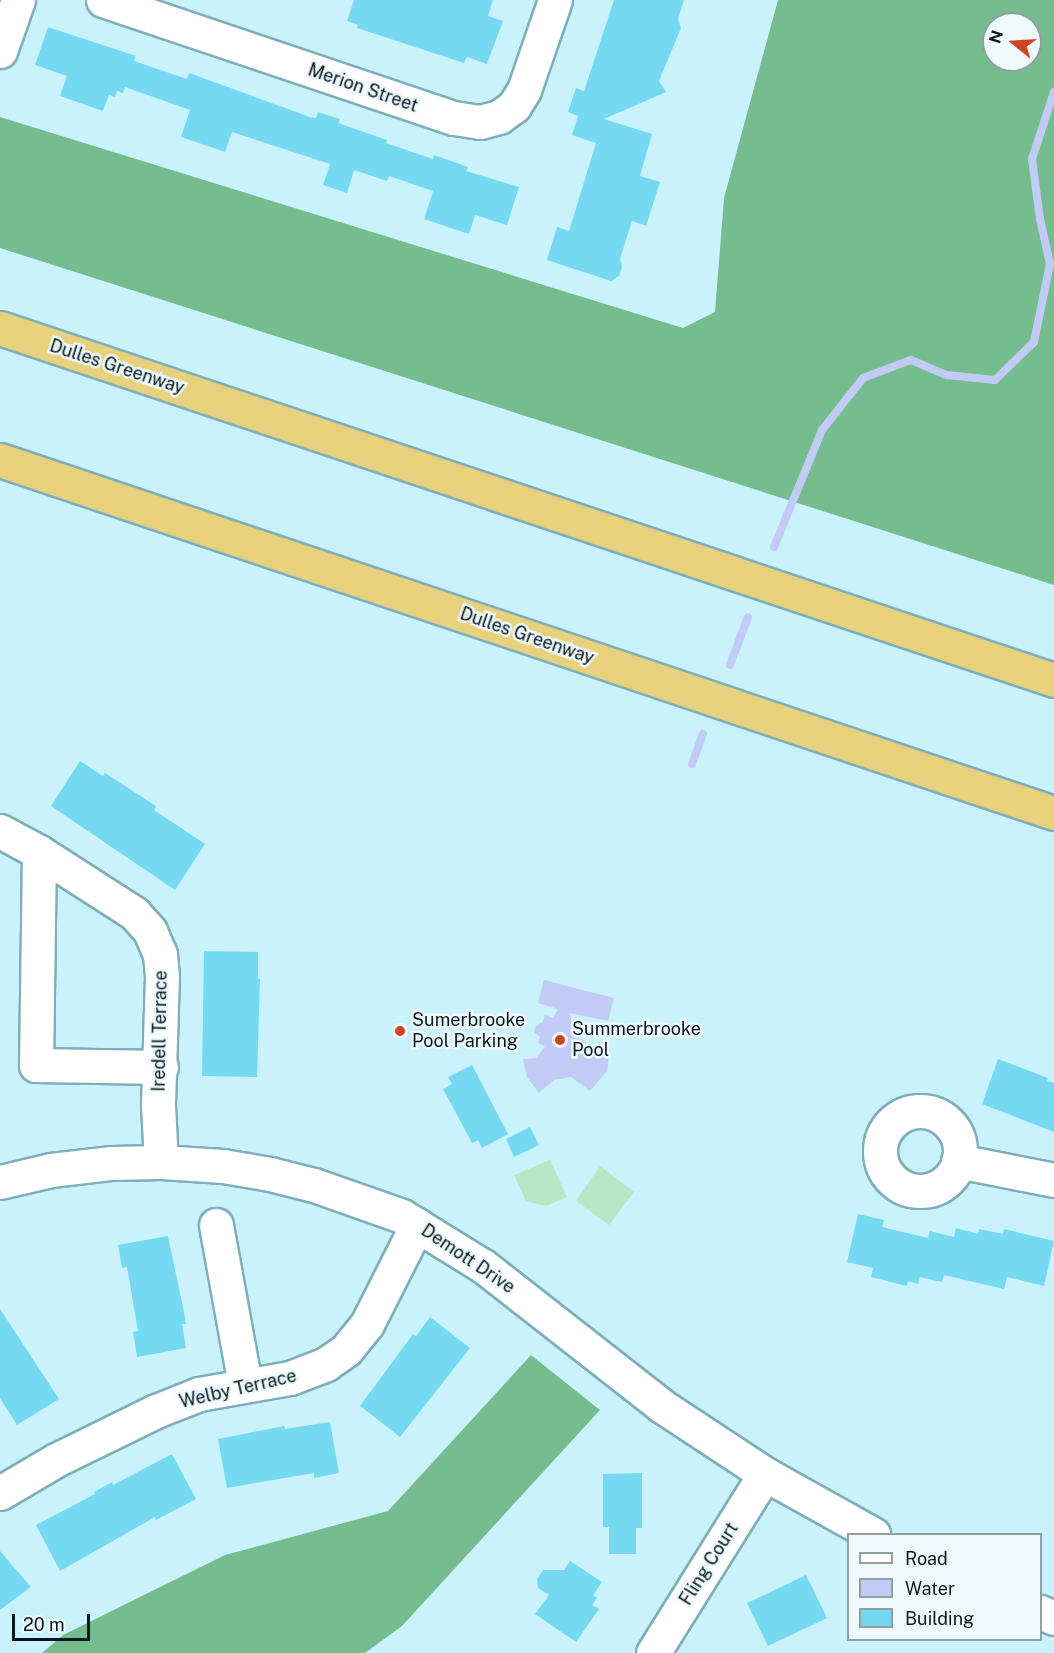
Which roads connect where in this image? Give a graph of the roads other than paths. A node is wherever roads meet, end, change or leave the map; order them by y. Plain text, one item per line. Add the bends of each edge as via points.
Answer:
1 (18, 0) edge
2 (103, 0) edge
3 (555, 0) edge
4 (0, 51) edge
5 (0, 328) edge
6 (0, 460) edge
7 (1054, 680) edge
8 (1054, 813) edge
9 (0, 831) edge
10 (39, 852) junction
11 (161, 1067) junction
12 (958, 1161) dead end
13 (161, 1162) junction
14 (1054, 1180) edge
15 (0, 1182) edge
16 (216, 1225) dead end
17 (417, 1225) junction
18 (244, 1384) junction
19 (765, 1474) junction
20 (1, 1490) edge
21 (871, 1533) edge
22 (653, 1653) edge

1 - 4 street
2 - 3 street, Merion Street via 454,118 480,122 499,117 514,106 524,90
5 - 7 highway, Dulles Greenway
6 - 8 highway, Dulles Greenway
9 - 10 street, Iredell Terrace
10 - 11 street, Iredell Terrace via 134,913 150,931 160,954 162,976
10 - 11 street via 36,1065
11 - 13 street, Iredell Terrace
12 - 14 street
13 - 15 street, Demott Drive via 51,1170
13 - 17 street, Demott Drive via 270,1174 357,1199
16 - 18 street
17 - 18 street, Welby Terrace via 367,1324 345,1350 306,1374
17 - 19 street, Demott Drive via 483,1266 662,1406
18 - 20 street, Welby Terrace via 156,1410
19 - 21 street, Demott Drive
19 - 22 street, Fling Court

